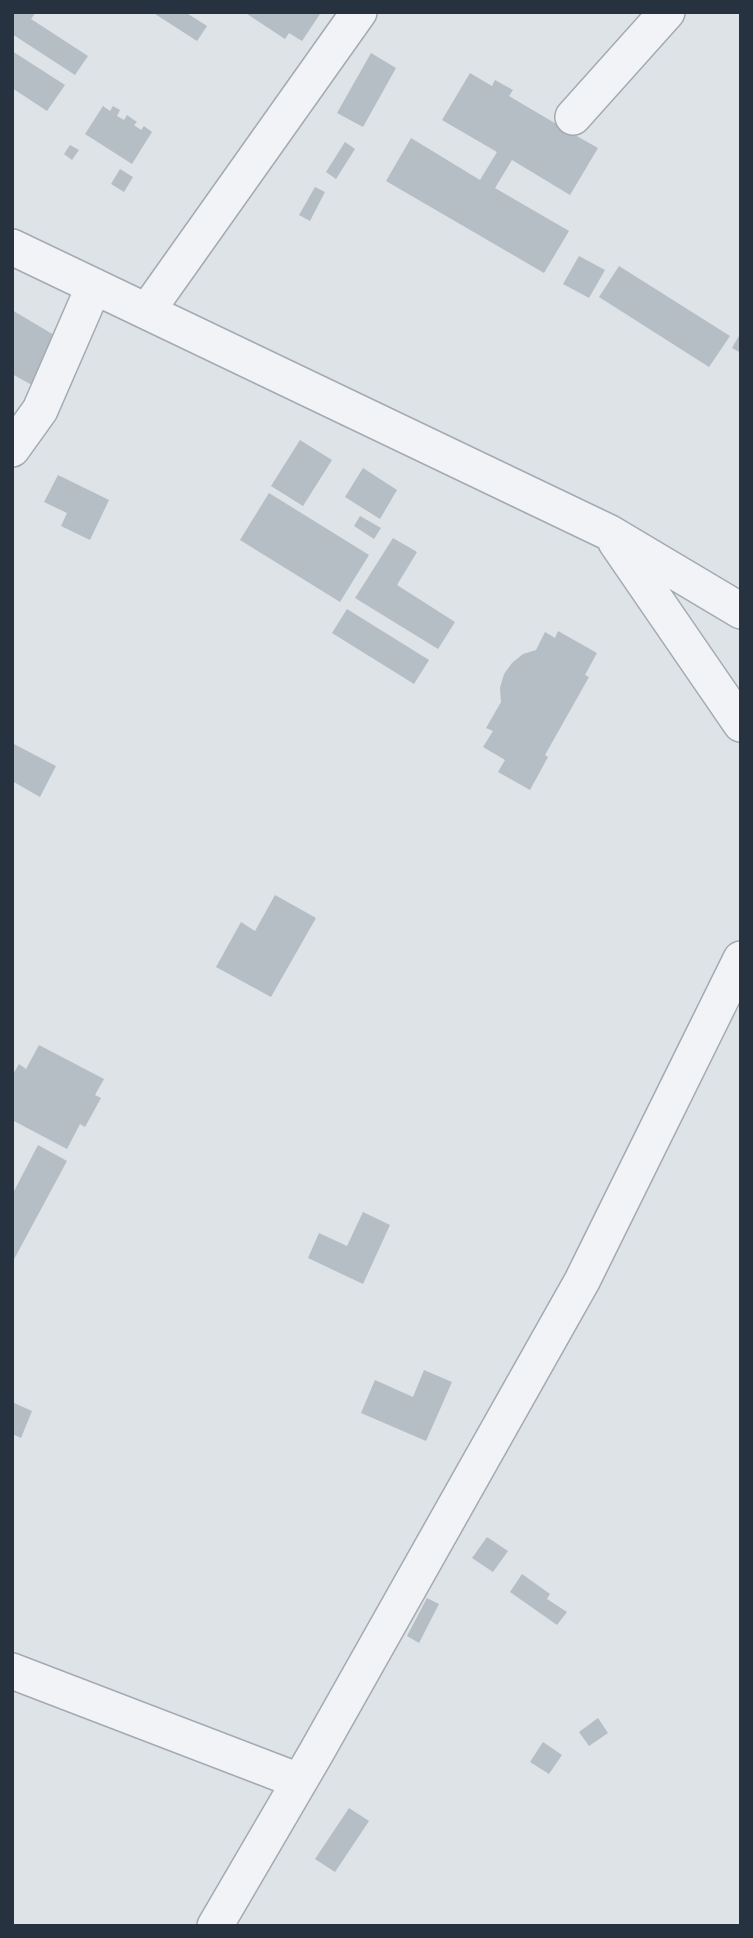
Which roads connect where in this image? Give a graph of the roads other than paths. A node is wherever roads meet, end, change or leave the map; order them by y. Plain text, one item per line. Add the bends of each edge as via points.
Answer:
1 (359, 12) edge
2 (667, 12) edge
3 (573, 117) dead end
4 (12, 247) edge
5 (94, 286) junction
6 (148, 311) junction
7 (12, 449) edge
8 (610, 533) junction
9 (741, 611) edge
10 (741, 724) edge
11 (741, 959) edge
12 (12, 1671) edge
13 (299, 1781) junction
14 (215, 1926) edge

1 - 6 street
2 - 3 street
4 - 5 street
5 - 6 street
5 - 7 street via 40,410
6 - 8 street
8 - 9 street
8 - 10 street
11 - 13 street via 582,1281
12 - 13 street
13 - 14 street

